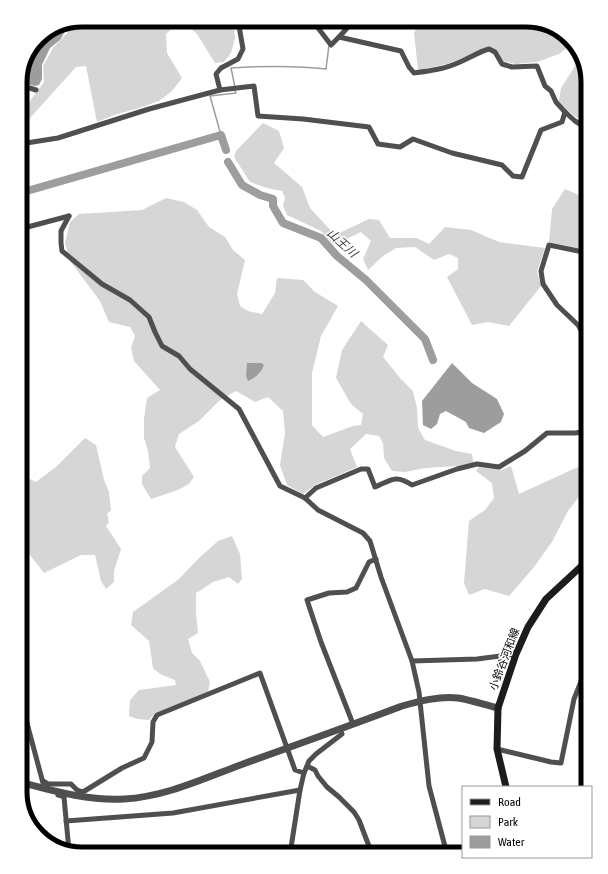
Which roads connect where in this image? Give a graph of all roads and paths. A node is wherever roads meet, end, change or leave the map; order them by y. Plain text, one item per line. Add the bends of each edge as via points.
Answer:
1 (239, 27) edge
2 (317, 27) edge
3 (348, 27) edge
4 (339, 37) junction
5 (27, 87) edge
6 (36, 90) dead end
7 (220, 90) junction
8 (565, 112) junction
9 (581, 125) edge
10 (27, 143) edge
11 (27, 227) edge
12 (581, 252) edge
13 (581, 330) edge
14 (581, 432) edge
15 (305, 498) junction
16 (376, 559) junction
17 (581, 566) edge
18 (516, 654) junction
19 (412, 662) junction
20 (581, 682) edge
21 (420, 701) junction
22 (498, 708) junction
23 (27, 723) edge
24 (353, 724) junction
25 (28, 727) joint
26 (340, 729) junction
27 (287, 748) junction
28 (497, 749) junction
29 (307, 766) junction
30 (304, 773) junction
31 (27, 783) edge
32 (43, 784) junction
33 (506, 786) edge
34 (300, 790) junction
35 (66, 821) junction
36 (68, 845) edge
37 (291, 847) edge
38 (369, 847) edge
39 (445, 847) edge

1 - 7 street via 243,49 238,59 221,68 216,74
2 - 4 street via 331,45
3 - 4 street
4 - 8 street via 401,51 414,73 459,63 489,50 494,52 502,64 537,66 545,86
5 - 6 street
7 - 8 street via 254,86 258,116 369,127 378,144 400,147 413,139 452,153 502,165 513,176 522,177 541,130 562,122
7 - 10 street via 58,138
8 - 9 street
11 - 15 street via 69,216 61,231 62,251 102,284 130,300 149,317 162,346 179,356 190,369 240,409 280,486
12 - 13 street via 549,245 541,271 543,284 557,305
14 - 15 street via 547,433 499,467 477,464 412,485 395,478 375,487 368,469 361,469 316,488
15 - 16 street via 318,510 363,533 370,541
16 - 19 street
16 - 24 street via 369,562 356,588 307,600
17 - 18 main road, 小鈴谷河和線 via 546,599 528,627
18 - 19 street
18 - 22 main road, 小鈴谷河和線
19 - 21 street
20 - 28 street via 574,700 561,764
21 - 22 street via 459,698
21 - 24 street
21 - 39 street via 428,786
22 - 28 main road, 小鈴谷河和線
23 - 25 street
24 - 26 street
25 - 32 street
26 - 27 street
26 - 29 street via 342,734 309,761
27 - 30 street via 295,770
27 - 32 street via 144,797 104,799 72,795
27 - 32 street via 260,672 157,715 153,722 152,742 144,758 83,792 71,784
28 - 33 main road, 小鈴谷河和線
29 - 30 street
29 - 38 street via 315,770 327,787 354,812
30 - 34 street
31 - 32 street
32 - 35 street via 43,791 64,796
34 - 35 street via 173,813
34 - 37 street
35 - 36 street

